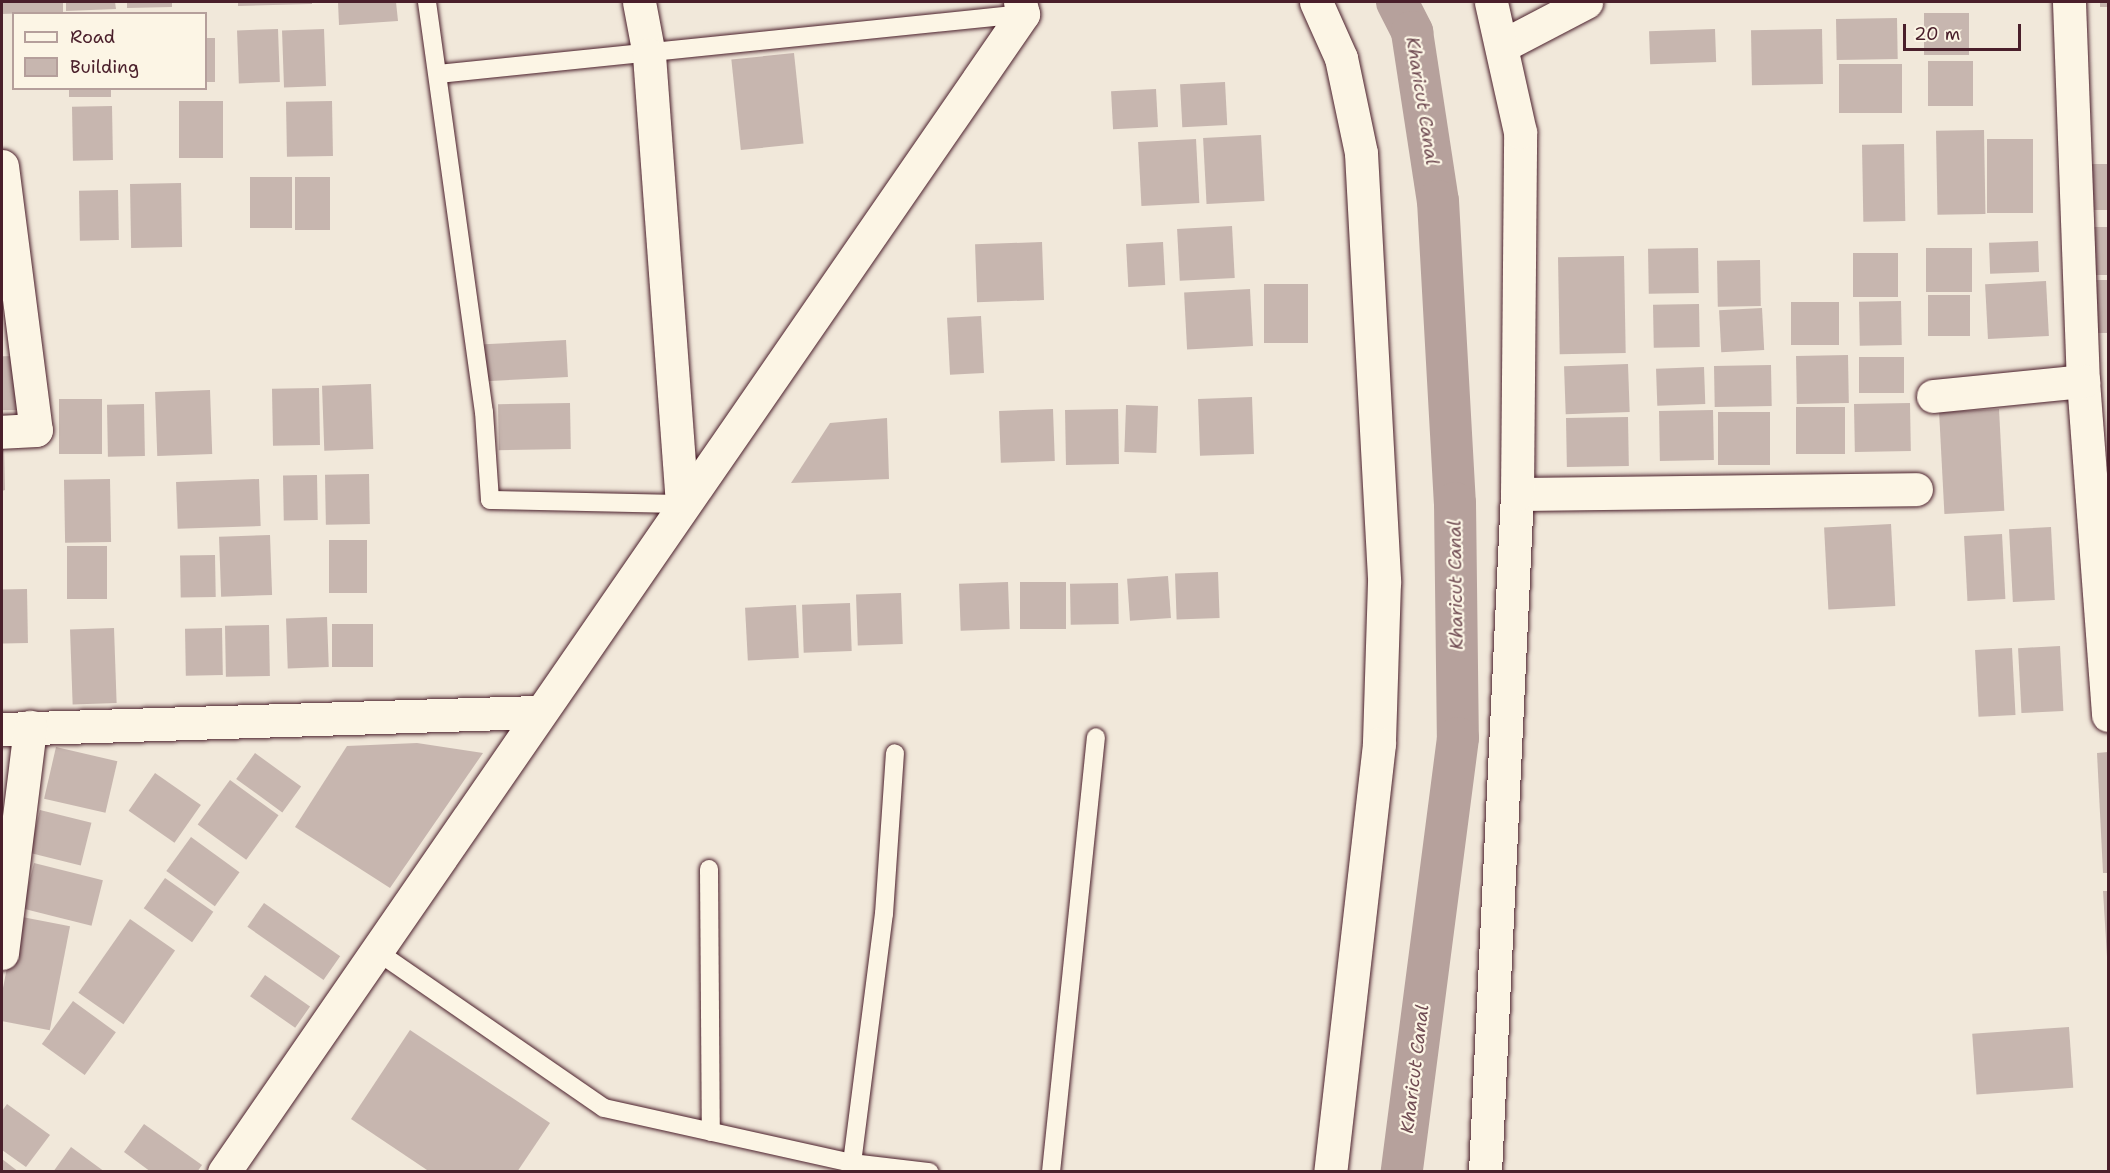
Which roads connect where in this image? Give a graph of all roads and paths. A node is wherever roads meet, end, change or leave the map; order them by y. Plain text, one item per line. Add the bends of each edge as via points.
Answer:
1 (427, 2) edge
2 (639, 2) edge
3 (1316, 2) edge
4 (1491, 2) edge
5 (1586, 2) edge
6 (2069, 2) edge
7 (1021, 8) edge
8 (1502, 46) junction
9 (649, 55) junction
10 (438, 74) junction
11 (2, 166) edge
12 (2083, 381) junction
13 (1933, 396) dead end
14 (2, 432) edge
15 (1916, 489) dead end
16 (1517, 494) junction
17 (682, 504) junction
18 (537, 712) junction
19 (2109, 715) edge
20 (16, 728) edge
21 (1096, 737) dead end
22 (895, 753) dead end
23 (709, 869) dead end
24 (375, 950) junction
25 (2, 953) edge
26 (711, 1132) junction
27 (851, 1167) edge
28 (224, 1172) edge
29 (929, 1172) edge
30 (1051, 1172) edge
31 (1330, 1172) edge
32 (1485, 1172) edge

1 - 10 lane
2 - 9 street
3 - 31 street via 1341,58 1361,153 1384,582 1379,744
4 - 8 street
5 - 8 street
6 - 12 street
7 - 9 lane
7 - 17 street
8 - 16 street via 1520,132
9 - 10 lane
9 - 17 street
10 - 17 lane via 484,412 490,500
11 - 14 street via 36,430
12 - 13 street
12 - 19 street
15 - 16 street
16 - 32 street
17 - 18 street
18 - 20 street
18 - 24 street
20 - 25 street
21 - 30 lane
22 - 27 lane via 884,914
23 - 26 lane
24 - 26 lane via 604,1108
24 - 28 street
26 - 27 lane
27 - 29 lane

